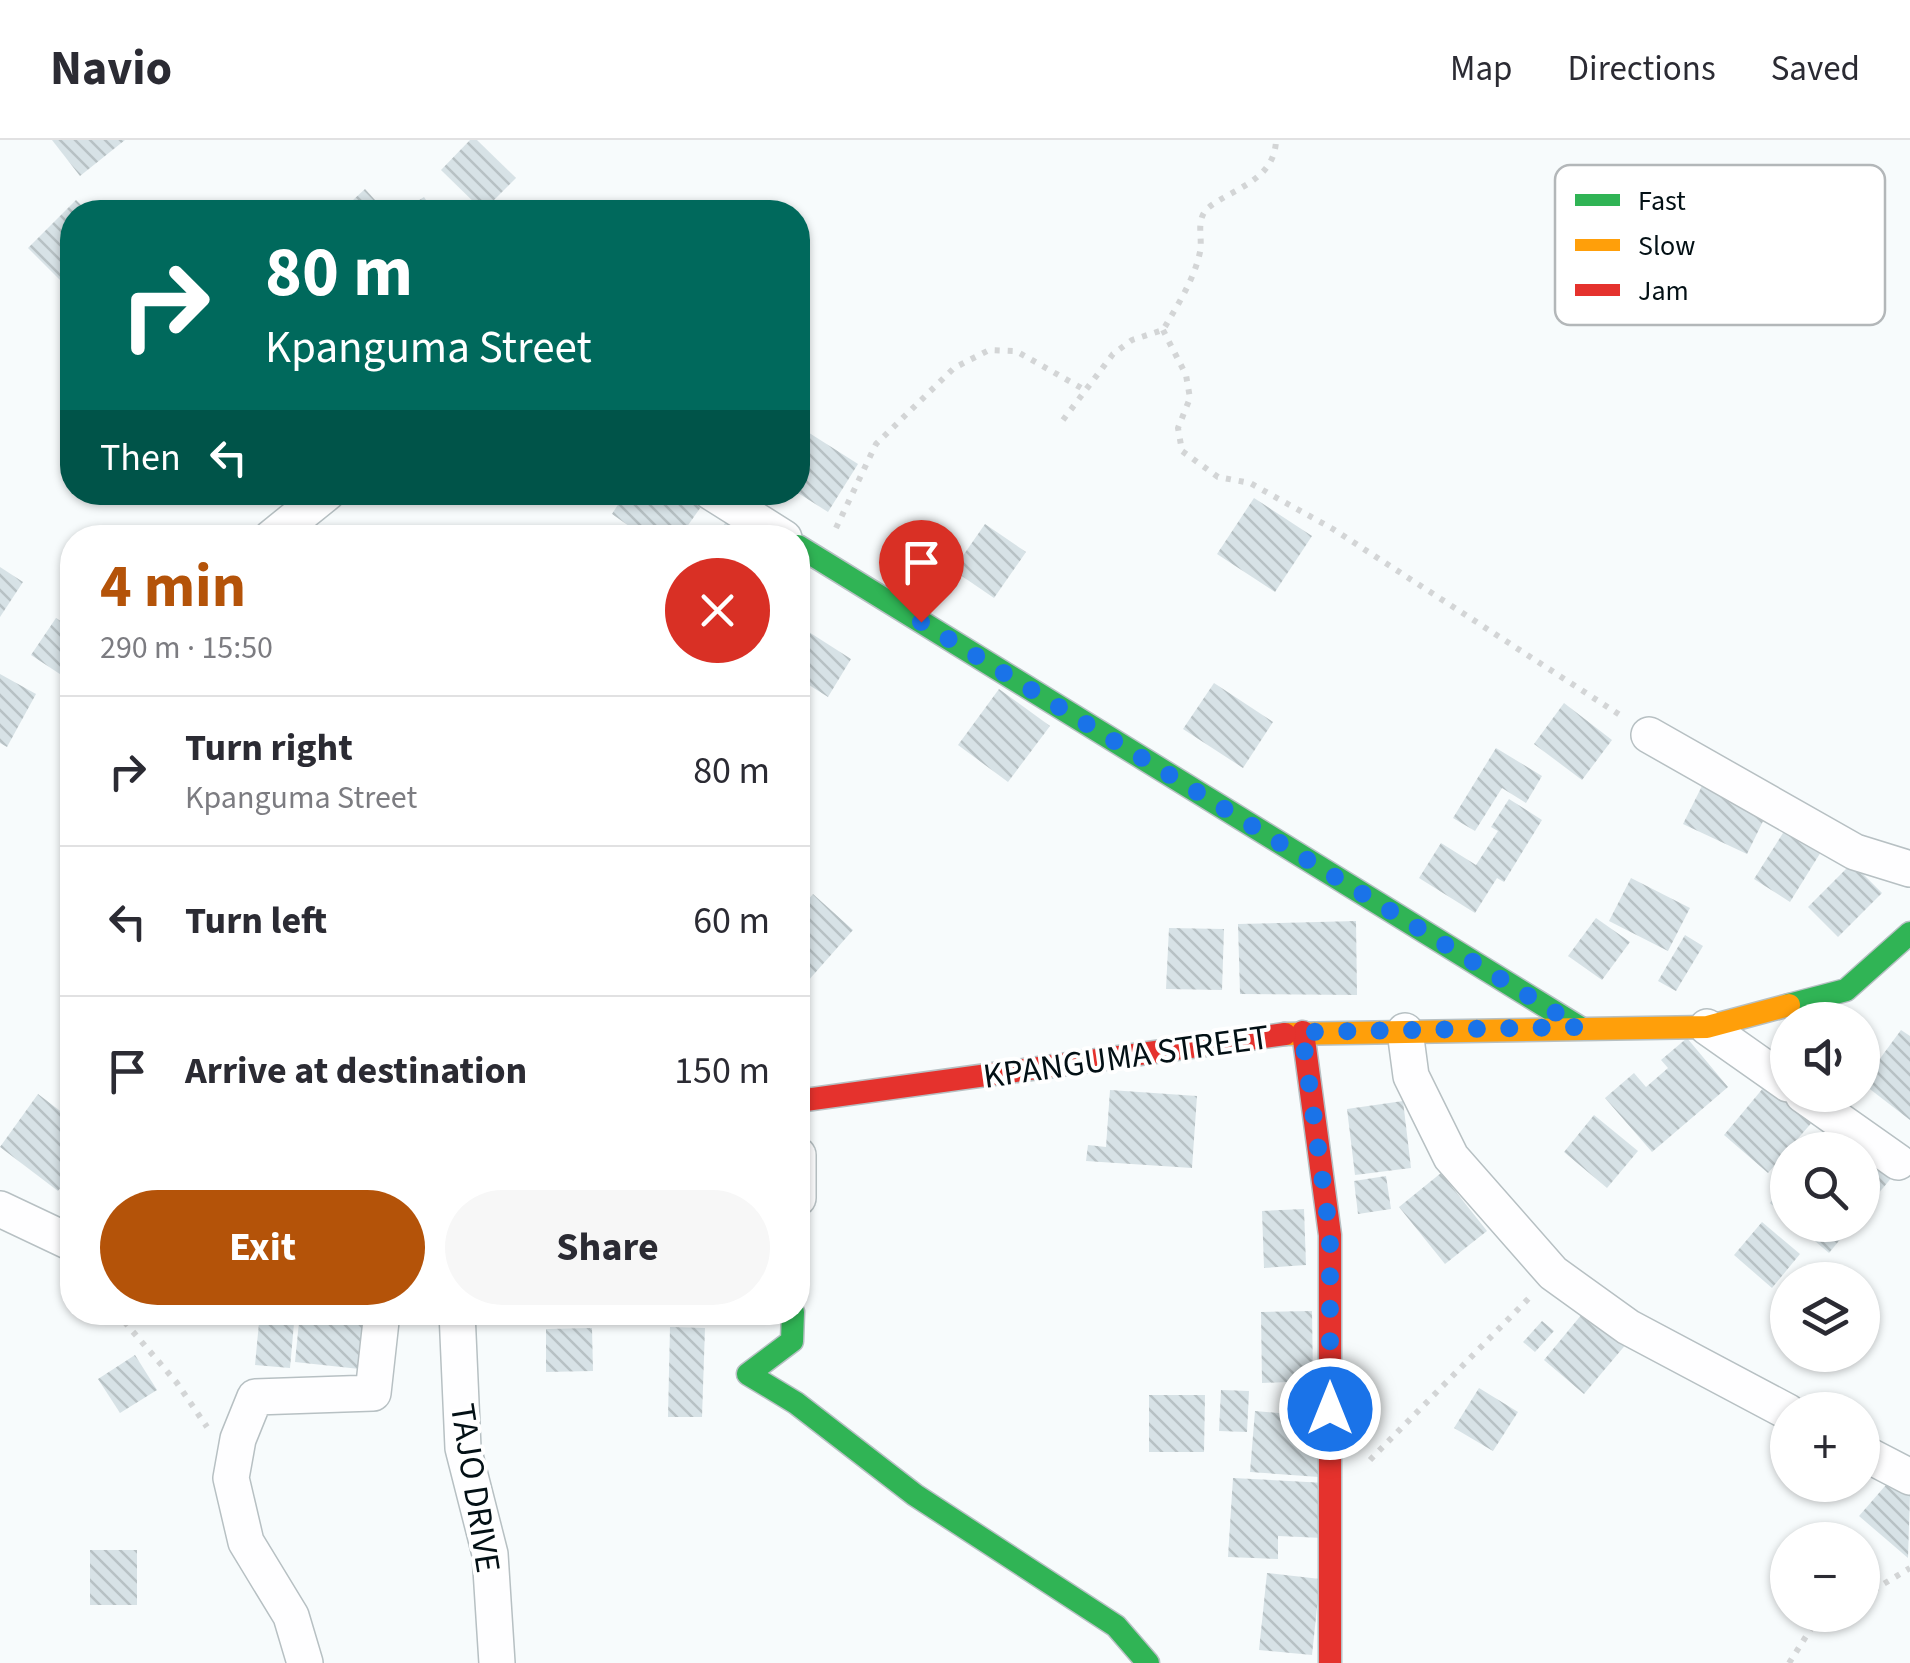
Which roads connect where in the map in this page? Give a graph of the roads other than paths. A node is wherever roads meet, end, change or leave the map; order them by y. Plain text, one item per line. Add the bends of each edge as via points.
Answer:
1 (312, 505) edge
2 (731, 505) edge
3 (287, 525) edge
4 (763, 525) edge
5 (810, 554) edge
6 (1649, 734) road end
7 (1910, 869) edge
8 (1910, 933) edge
9 (1579, 1027) junction
10 (1707, 1027) junction
11 (1405, 1030) junction
12 (1302, 1032) junction
13 (1770, 1071) edge
14 (810, 1100) edge
15 (1827, 1112) edge
16 (1898, 1162) dead end
17 (0, 1210) edge
18 (60, 1238) edge
19 (381, 1325) edge
20 (458, 1325) edge
21 (793, 1325) edge
22 (1770, 1402) edge
23 (1880, 1461) edge
24 (1910, 1477) edge
25 (300, 1658) edge
26 (497, 1663) edge
27 (1148, 1663) edge
28 (1330, 1663) edge

1 - 3 street
2 - 4 street
5 - 9 street
6 - 7 street via 1855,852
8 - 10 street, KPANGUMA STREET via 1846,990
9 - 10 street, KPANGUMA STREET
9 - 11 street, KPANGUMA STREET
10 - 13 street
11 - 12 street, KPANGUMA STREET
11 - 22 street via 1411,1076 1451,1157 1552,1273 1628,1327
12 - 14 street, KPANGUMA STREET
12 - 28 street via 1330,1234
15 - 16 street
17 - 18 street
19 - 25 street via 374,1393 255,1396 238,1440 231,1478 246,1542 291,1616
20 - 26 street, TAJO DRIVE via 463,1448 490,1554
21 - 27 street via 792,1342 748,1374 915,1495 1116,1626
23 - 24 street

